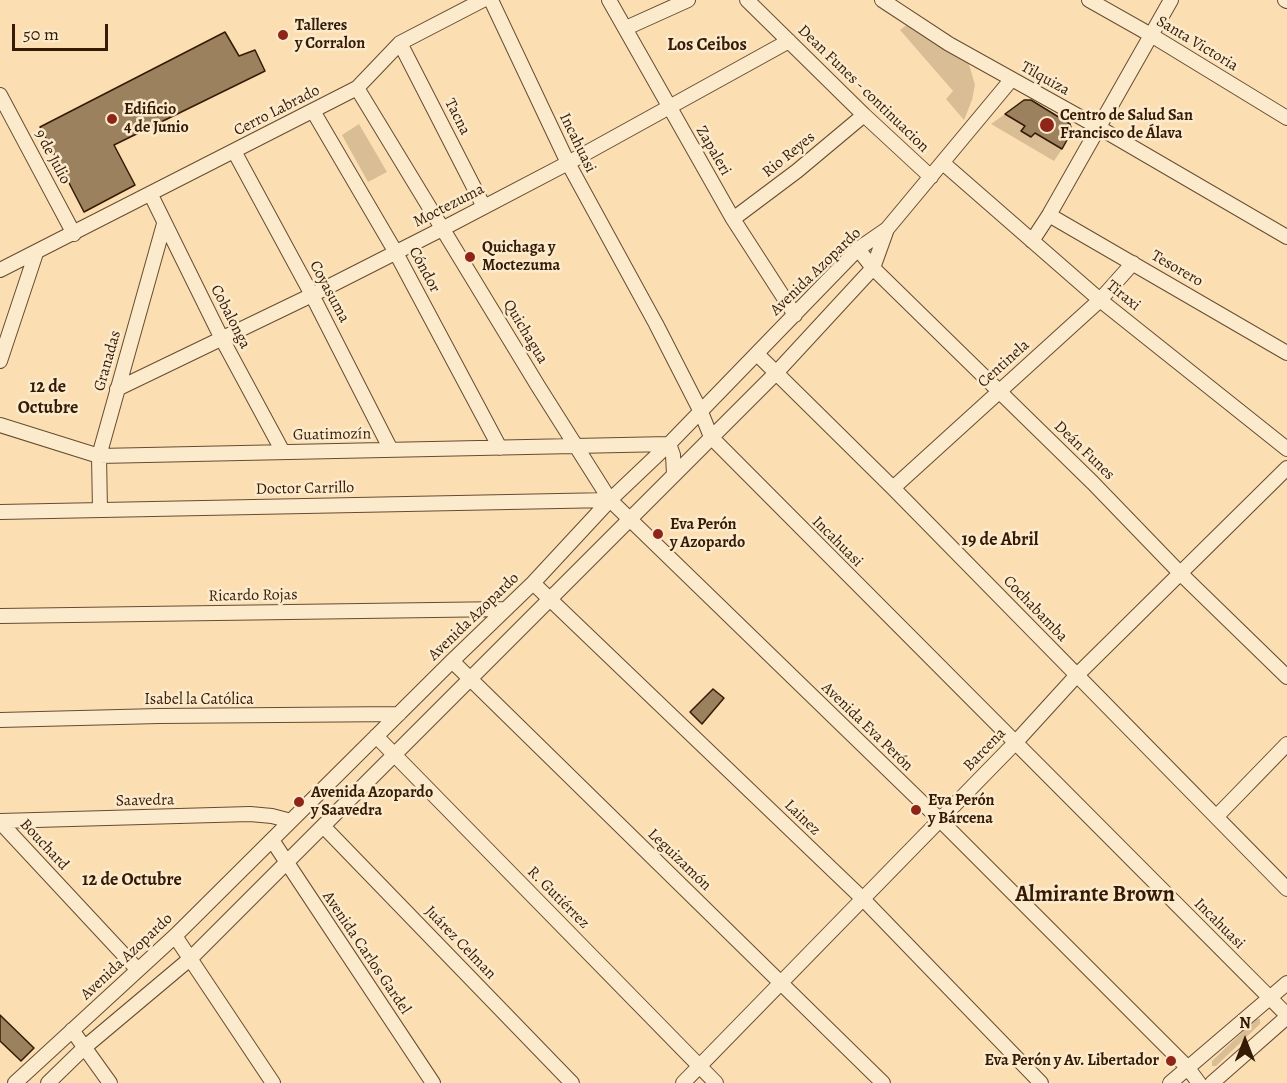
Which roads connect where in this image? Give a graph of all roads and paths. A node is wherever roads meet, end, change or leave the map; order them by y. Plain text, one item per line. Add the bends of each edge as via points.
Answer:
1 (483, 0) edge
2 (491, 0) edge
3 (609, 0) edge
4 (688, 0) edge
5 (747, 0) edge
6 (882, 0) edge
7 (1089, 0) edge
8 (1172, 0) edge
9 (626, 28) junction
10 (1151, 35) junction
11 (789, 41) junction
12 (400, 43) junction
13 (1011, 80) junction
14 (357, 88) junction
15 (0, 95) edge
16 (669, 107) junction
17 (313, 111) junction
18 (864, 115) junction
19 (1287, 118) edge
20 (1098, 127) junction
21 (234, 151) junction
22 (943, 163) junction
23 (568, 164) junction
24 (931, 177) junction
25 (151, 195) junction
26 (484, 207) junction
27 (1050, 215) junction
28 (733, 219) junction
29 (164, 224) junction
30 (442, 229) junction
31 (887, 229) junction
32 (74, 234) junction
33 (1287, 237) edge
34 (1032, 242) junction
35 (858, 249) junction
36 (395, 252) junction
37 (36, 253) junction
38 (1133, 263) junction
39 (873, 267) junction
40 (0, 270) edge
41 (312, 295) junction
42 (1100, 300) junction
43 (795, 315) junction
44 (222, 339) junction
45 (1287, 353) edge
46 (757, 354) junction
47 (0, 361) edge
48 (776, 373) junction
49 (117, 389) junction
50 (998, 392) junction
51 (701, 411) junction
52 (0, 425) edge
53 (711, 437) junction
54 (669, 444) junction
55 (575, 446) junction
56 (500, 448) junction
57 (1287, 449) edge
58 (391, 450) junction
59 (283, 452) junction
60 (99, 456) junction
61 (1287, 468) edge
62 (674, 474) junction
63 (893, 488) junction
64 (610, 500) junction
65 (100, 510) junction
66 (0, 512) edge
67 (629, 519) junction
68 (1180, 573) junction
69 (534, 583) junction
70 (550, 600) junction
71 (506, 609) junction
72 (0, 616) edge
73 (452, 661) junction
74 (1077, 675) junction
75 (1287, 677) edge
76 (470, 680) junction
77 (399, 714) junction
78 (0, 720) edge
79 (376, 736) junction
80 (1015, 743) junction
81 (1287, 744) edge
82 (394, 755) junction
83 (1217, 816) junction
84 (940, 820) junction
85 (0, 821) edge
86 (291, 821) junction
87 (323, 826) junction
88 (272, 840) junction
89 (286, 862) junction
90 (1287, 889) edge
91 (862, 899) junction
92 (175, 936) junction
93 (191, 958) junction
94 (137, 969) junction
95 (782, 982) junction
96 (1287, 983) edge
97 (1269, 997) junction
98 (1287, 1016) edge
99 (72, 1030) junction
100 (85, 1047) junction
101 (700, 1066) junction
102 (1187, 1067) junction
103 (15, 1083) edge
104 (48, 1083) edge
105 (110, 1083) edge
106 (273, 1083) edge
107 (433, 1083) edge
108 (572, 1083) edge
109 (683, 1083) edge
110 (716, 1083) edge
111 (883, 1083) edge
112 (1041, 1083) edge
113 (1170, 1083) edge
114 (1199, 1083) edge
115 (1212, 1083) edge

1 - 12 street, Cerro Labrado
2 - 23 street, Incahuasi
3 - 9 street, Zapaleri
4 - 9 street
5 - 11 street, Dean Funes - continuacion
6 - 13 street, Tilquiza
7 - 10 street, Santa Victoria
8 - 10 street
9 - 16 street, Zapaleri
10 - 19 street, Santa Victoria
10 - 20 street
11 - 16 street, Moctezuma
11 - 18 street, Dean Funes - continuacion
12 - 14 street, Cerro Labrado
12 - 26 street, Tacna
13 - 20 street, Tilquiza
13 - 22 street
14 - 17 street, Cerro Labrado
14 - 30 street, Quichagua
15 - 32 street, 9 de Julio
16 - 23 street, Moctezuma
16 - 28 street, Zapaleri
17 - 21 street, Cerro Labrado
17 - 36 street, Cóndor
18 - 24 street, Dean Funes - continuacion
18 - 28 street, Rio Reyes
20 - 27 street
20 - 33 street, Tilquiza
21 - 25 street, Cerro Labrado
21 - 41 street, Coyasuma
22 - 24 street
22 - 34 street, Tiraxi
23 - 26 street, Moctezuma
23 - 51 street, Incahuasi
24 - 31 street
25 - 29 street, Cobalonga
25 - 32 street, Cerro Labrado
26 - 30 street, Moctezuma
27 - 34 street
27 - 38 street, Tesorero
28 - 43 street, Zapaleri
29 - 44 street, Cobalonga
29 - 49 street, Granadas
30 - 36 street, Moctezuma
30 - 55 street, Quichagua
31 - 35 street, Avenida Azopardo
31 - 39 street, Avenida Azopardo
32 - 37 street, Cerro Labrado
34 - 42 street, Tiraxi
35 - 39 street, Deán Funes
35 - 43 street, Avenida Azopardo
36 - 41 street, Moctezuma
36 - 56 street, Cóndor
37 - 40 street, Cerro Labrado
37 - 47 street
38 - 42 street, Centinela
38 - 45 street, Tesorero
39 - 48 street, Avenida Azopardo
39 - 50 street, Deán Funes
41 - 44 street, Moctezuma
41 - 58 street, Coyasuma
42 - 50 street, Centinela
42 - 57 street, Tiraxi
43 - 46 street, Avenida Azopardo
44 - 49 street, Moctezuma
44 - 59 street, Cobalonga
46 - 48 street, Cochabamba
46 - 51 street, Avenida Azopardo
48 - 53 street, Avenida Azopardo
48 - 63 street, Cochabamba
49 - 60 street, Granadas
50 - 63 street, Centinela
50 - 68 street, Deán Funes
51 - 53 street, Incahuasi
51 - 54 street, Avenida Azopardo
52 - 60 street, Guatimozín
53 - 62 street, Avenida Azopardo
53 - 80 street, Incahuasi
54 - 55 street, Guatimozín
54 - 62 street
54 - 64 street, Avenida Azopardo
55 - 56 street, Guatimozín
55 - 64 street, Quichagua
56 - 58 street, Guatimozín
58 - 59 street, Guatimozín
59 - 60 street, Guatimozín
60 - 65 street, Granadas
61 - 68 street, Barcena
62 - 67 street, Avenida Azopardo
63 - 74 street, Cochabamba
64 - 65 street, Doctor Carrillo
64 - 67 street, Avenida Eva Perón
64 - 69 street, Avenida Azopardo
65 - 66 street, Doctor Carrillo
67 - 70 street, Avenida Azopardo
67 - 84 street, Avenida Eva Perón
68 - 74 street, Barcena
68 - 75 street, Deán Funes
69 - 70 street, Lainez
69 - 71 street, Avenida Azopardo
70 - 76 street, Avenida Azopardo
70 - 91 street, Lainez
71 - 72 street, Ricardo Rojas
71 - 73 street, Avenida Azopardo
73 - 76 street, Leguizamón
73 - 77 street, Avenida Azopardo
74 - 80 street, Barcena
74 - 83 street, Cochabamba
76 - 82 street, Avenida Azopardo
76 - 95 street, Leguizamón
77 - 78 street, Isabel la Católica
77 - 79 street, Avenida Azopardo
79 - 82 street, R. Gutiérrez
79 - 86 street, Avenida Azopardo
80 - 84 street, Barcena
80 - 97 street, Incahuasi
81 - 83 street
82 - 87 street, Avenida Azopardo
82 - 101 street, R. Gutiérrez
83 - 90 street, Cochabamba
84 - 91 street, Barcena
84 - 102 street, Avenida Eva Perón
85 - 86 street, Saavedra via 250,814
85 - 94 street, Bouchard
86 - 88 street, Avenida Azopardo
87 - 89 street, Avenida Azopardo
87 - 108 street, Juárez Celman
88 - 89 street, Avenida Carlos Gardel
88 - 92 street, Avenida Azopardo
89 - 93 street, Avenida Azopardo
89 - 107 street, Avenida Carlos Gardel
91 - 95 street, Barcena
91 - 112 street, Lainez
92 - 93 street
92 - 94 street, Avenida Azopardo
93 - 100 street, Avenida Azopardo
93 - 106 street
94 - 99 street, Avenida Azopardo
95 - 101 street, Barcena
95 - 111 street, Leguizamón
96 - 97 street
97 - 98 street, Incahuasi
97 - 102 street
98 - 115 street
99 - 100 street
99 - 103 street, Avenida Azopardo
100 - 104 street, Avenida Azopardo
100 - 105 street
101 - 109 street, Barcena
101 - 110 street, R. Gutiérrez
102 - 113 street
102 - 114 street, Avenida Eva Perón

